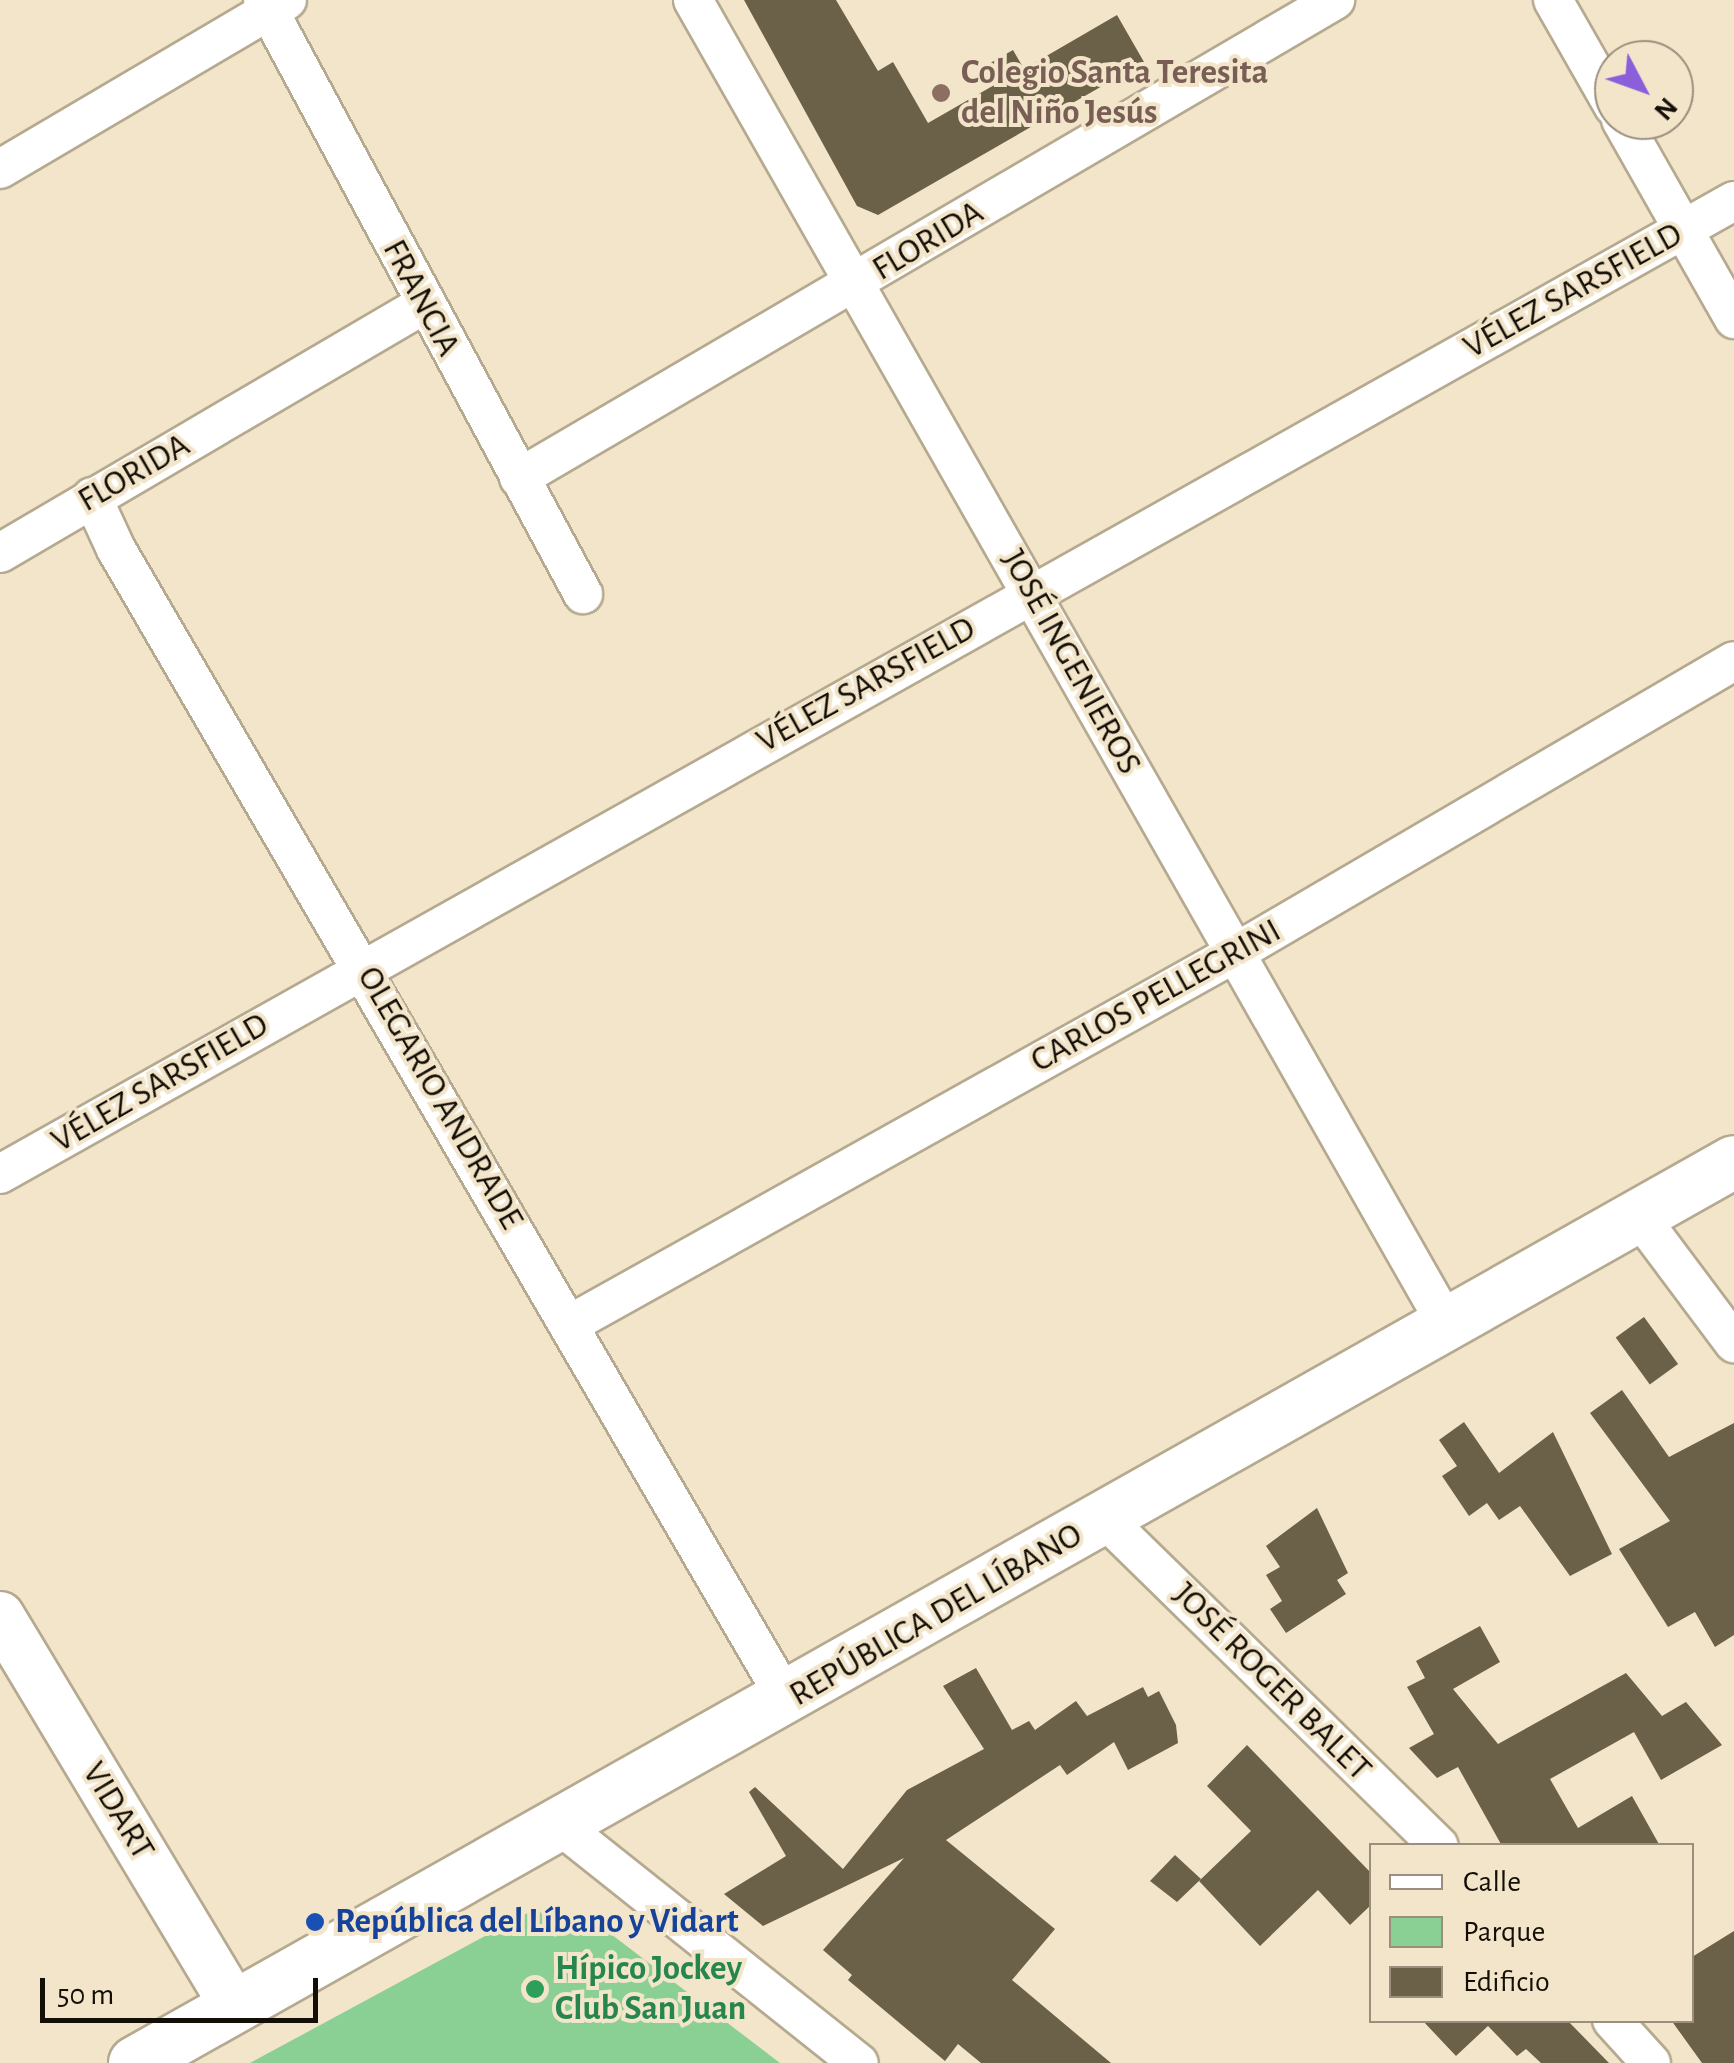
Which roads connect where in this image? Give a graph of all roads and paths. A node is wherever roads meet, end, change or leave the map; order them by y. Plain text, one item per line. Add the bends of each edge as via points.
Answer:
1 (693, 0) edge
2 (1335, 0) edge
3 (1553, 0) edge
4 (273, 4) edge
5 (1594, 72) edge
6 (1633, 140) edge
7 (0, 170) edge
8 (1734, 201) edge
9 (1684, 230) junction
10 (858, 282) junction
11 (424, 304) junction
12 (1734, 320) edge
13 (519, 478) junction
14 (92, 497) junction
15 (4, 541) edge
16 (1032, 592) junction
17 (583, 594) dead end
18 (1734, 661) edge
19 (1233, 954) junction
20 (364, 968) junction
21 (1734, 1162) edge
22 (0, 1174) edge
23 (1640, 1216) junction
24 (572, 1323) junction
25 (1447, 1325) junction
26 (1734, 1343) edge
27 (1105, 1519) junction
28 (0, 1616) edge
29 (786, 1700) junction
30 (562, 1827) junction
31 (1436, 1843) edge
32 (235, 2007) junction
33 (1615, 2023) edge
34 (135, 2063) edge
35 (859, 2063) edge
36 (1651, 2063) edge

1 - 10 street, JOSÉ INGENIEROS
2 - 10 street, FLORIDA
3 - 5 street
4 - 7 street
4 - 11 street, FRANCIA
6 - 9 street
8 - 9 street, VÉLEZ SARSFIELD
9 - 12 street
9 - 16 street, VÉLEZ SARSFIELD
10 - 13 street, FLORIDA
10 - 16 street, JOSÉ INGENIEROS
11 - 13 street, FRANCIA
11 - 14 street, FLORIDA
13 - 17 street, FRANCIA
14 - 15 street, FLORIDA
14 - 20 street, OLEGARIO ANDRADE via 116,549
16 - 19 street, JOSÉ INGENIEROS
16 - 20 street, VÉLEZ SARSFIELD
18 - 19 street, CARLOS PELLEGRINI
19 - 24 street, CARLOS PELLEGRINI
19 - 25 street, JOSÉ INGENIEROS
20 - 22 street, VÉLEZ SARSFIELD
20 - 24 street, OLEGARIO ANDRADE
21 - 23 main road, REPÚBLICA DEL LÍBANO
23 - 25 main road, REPÚBLICA DEL LÍBANO
23 - 26 street
24 - 29 street, OLEGARIO ANDRADE
25 - 27 main road, REPÚBLICA DEL LÍBANO
27 - 29 main road, REPÚBLICA DEL LÍBANO
27 - 31 street, JOSÉ ROGER BALET
28 - 32 street, VIDART
29 - 30 main road, REPÚBLICA DEL LÍBANO
30 - 32 main road, REPÚBLICA DEL LÍBANO
30 - 35 street
32 - 34 main road, REPÚBLICA DEL LÍBANO
33 - 36 street

